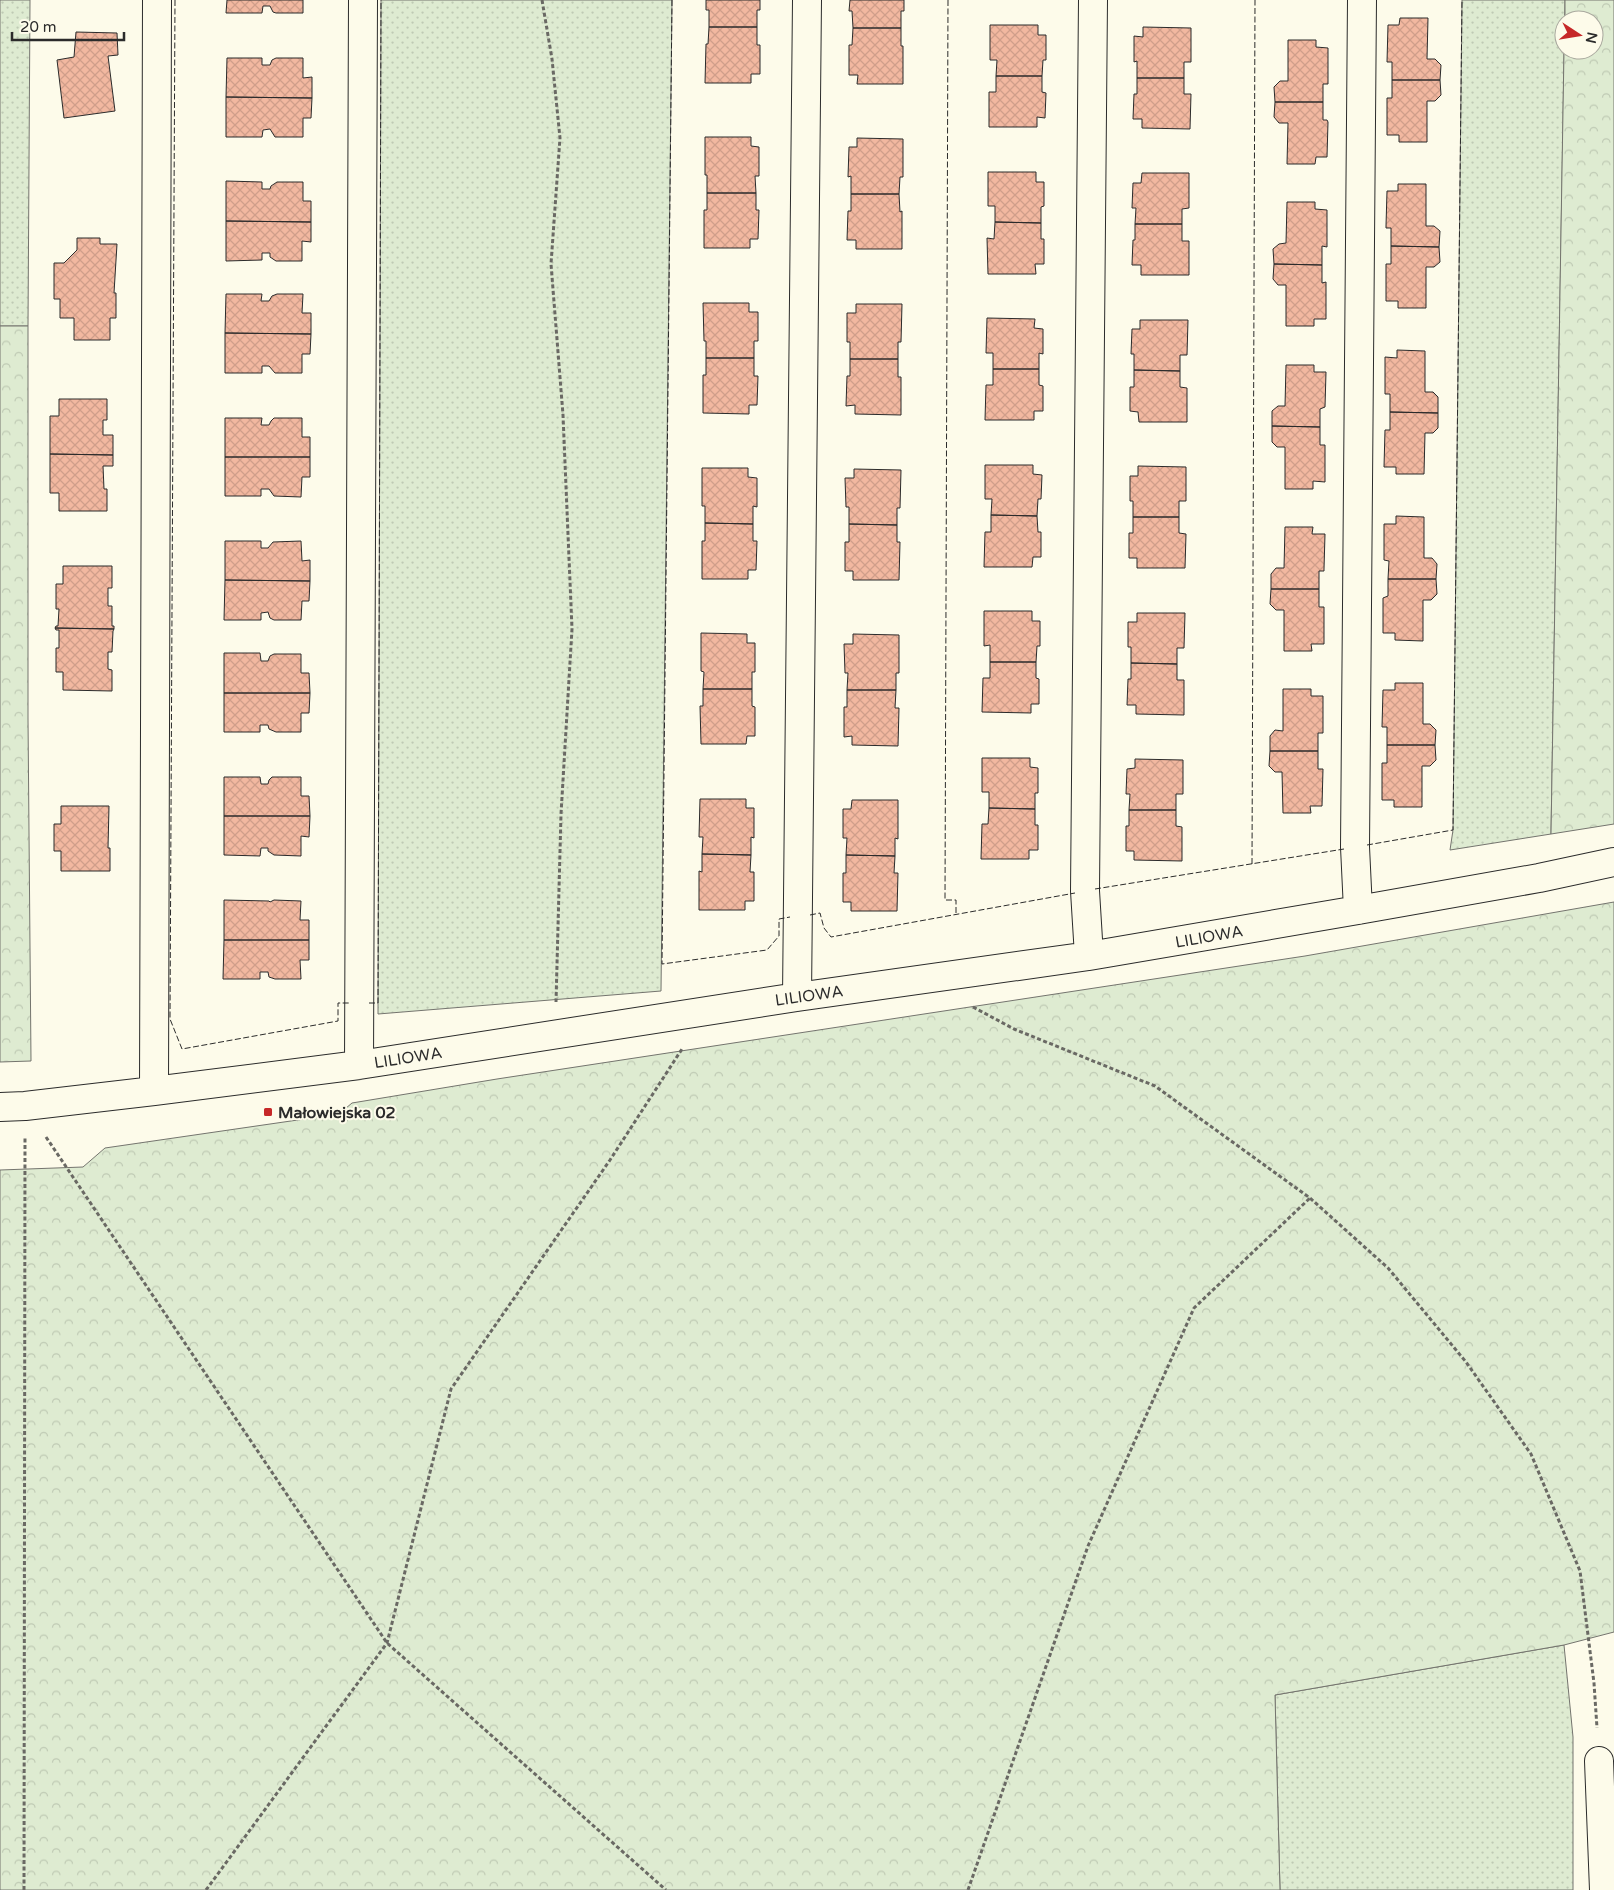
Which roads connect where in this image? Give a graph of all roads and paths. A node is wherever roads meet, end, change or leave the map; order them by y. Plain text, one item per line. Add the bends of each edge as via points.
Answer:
1 (157, 0) edge
2 (363, 0) edge
3 (542, 0) edge
4 (808, 0) edge
5 (1093, 0) edge
6 (1362, 0) edge
7 (1614, 862) edge
8 (1358, 910) junction
9 (1089, 956) junction
10 (955, 975) junction
11 (798, 997) junction
12 (707, 1010) junction
13 (555, 1035) junction
14 (359, 1065) junction
15 (154, 1091) junction
16 (12, 1106) edge
17 (1310, 1198) junction
18 (387, 1643) junction
19 (1599, 1761) joint
20 (24, 1890) edge
21 (206, 1890) edge
22 (666, 1890) edge
23 (968, 1890) edge
24 (1604, 1890) edge

1 - 15 street
2 - 14 street
3 - 13 path via 560,138 551,264 563,415 572,629 561,814
4 - 11 street
5 - 9 street via 1085,891
6 - 8 street
7 - 8 street, LILIOWA
8 - 9 street, LILIOWA
9 - 10 street, LILIOWA
10 - 11 street, LILIOWA
10 - 17 path via 958,1000 1014,1029 1155,1086
11 - 12 street, LILIOWA
12 - 13 street, LILIOWA
12 - 18 path via 610,1160 451,1389
13 - 14 street, LILIOWA
14 - 15 street, LILIOWA
15 - 16 street, LILIOWA
16 - 18 path
16 - 20 path
17 - 19 path via 1388,1268 1466,1362 1531,1454 1580,1571 1594,1683
17 - 23 path via 1194,1308 1088,1546
18 - 21 path
18 - 22 path
19 - 24 street

